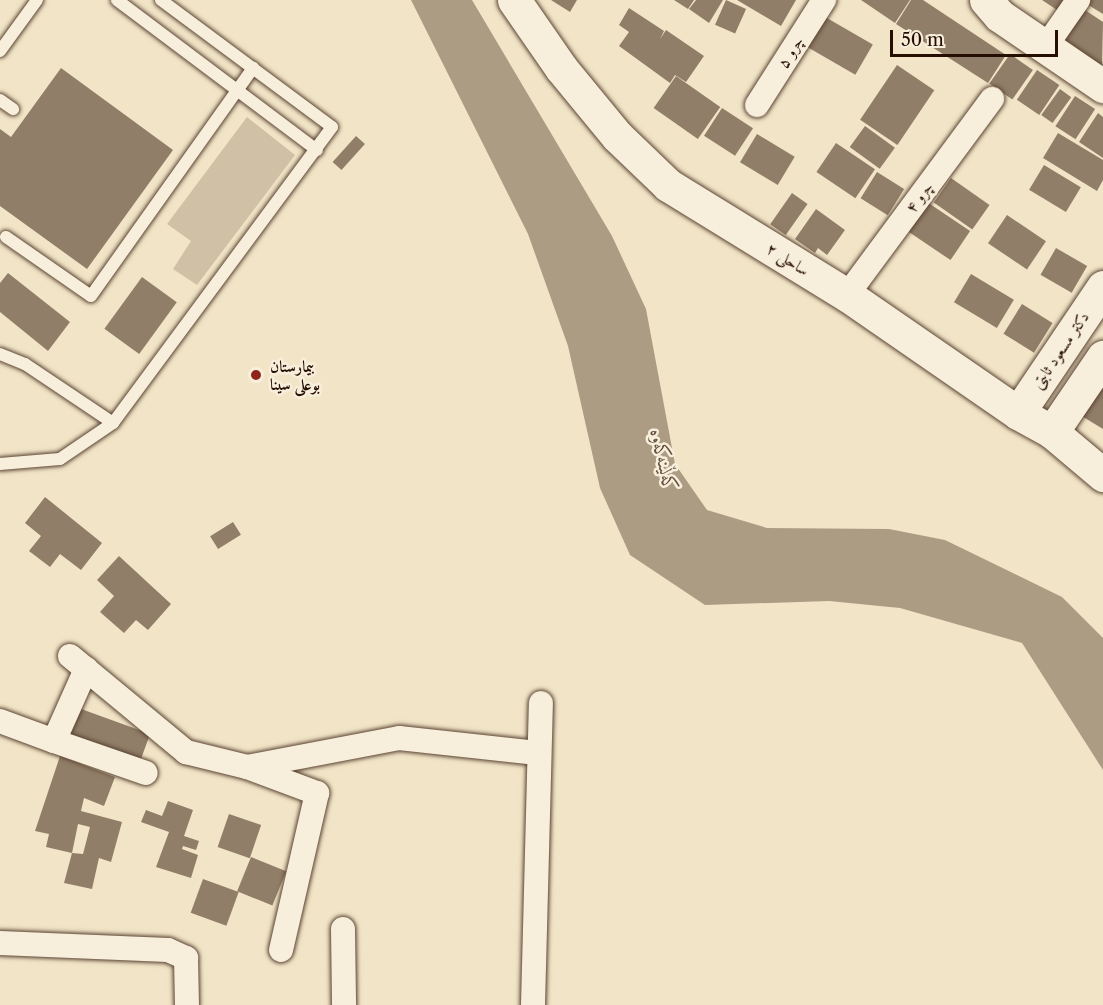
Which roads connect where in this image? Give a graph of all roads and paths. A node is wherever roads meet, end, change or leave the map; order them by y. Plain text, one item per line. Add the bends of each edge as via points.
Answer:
1 (37, 0) edge
2 (117, 0) edge
3 (161, 0) edge
4 (514, 0) edge
5 (824, 0) edge
6 (986, 0) edge
7 (1078, 0) edge
8 (1044, 49) junction
9 (0, 51) edge
10 (253, 68) junction
11 (1103, 86) edge
12 (238, 91) junction
13 (992, 99) dead end
14 (0, 100) edge
15 (757, 105) dead end
16 (13, 109) dead end
17 (317, 150) junction
18 (6, 237) dead end
19 (1103, 287) edge
20 (847, 295) junction
21 (0, 354) edge
22 (1103, 357) edge
23 (1018, 413) junction
24 (113, 423) junction
25 (1052, 432) junction
26 (0, 464) edge
27 (1103, 475) edge
28 (541, 703) dead end
29 (0, 721) edge
30 (54, 741) junction
31 (537, 753) junction
32 (247, 767) junction
33 (146, 773) dead end
34 (343, 929) dead end
35 (0, 943) edge
36 (281, 950) dead end
37 (187, 1005) edge
38 (344, 1005) edge
39 (533, 1005) edge

1 - 9 lane
2 - 12 lane
3 - 10 lane
4 - 20 street, ساحلی ۲ via 561,68 616,136 668,185
5 - 15 street, چرو ۵
6 - 8 street via 1000,16
7 - 8 street
8 - 11 street
10 - 12 lane
10 - 17 lane via 332,127
12 - 17 lane
12 - 18 lane via 91,296
13 - 20 street, چرو ۴
14 - 16 lane
17 - 24 lane
19 - 23 street, دکتر مسعود ثابتی
20 - 23 street, ساحلی ۲
21 - 24 lane via 25,364
22 - 25 street
23 - 25 street, ساحلی ۲
24 - 26 lane via 60,459
25 - 27 street, ساحلی ۲
28 - 31 street
29 - 30 street
30 - 32 street via 78,662 186,752
30 - 33 street
31 - 32 street via 399,738
31 - 39 street
32 - 36 street via 317,793
34 - 38 street
35 - 37 street via 168,950 186,958

